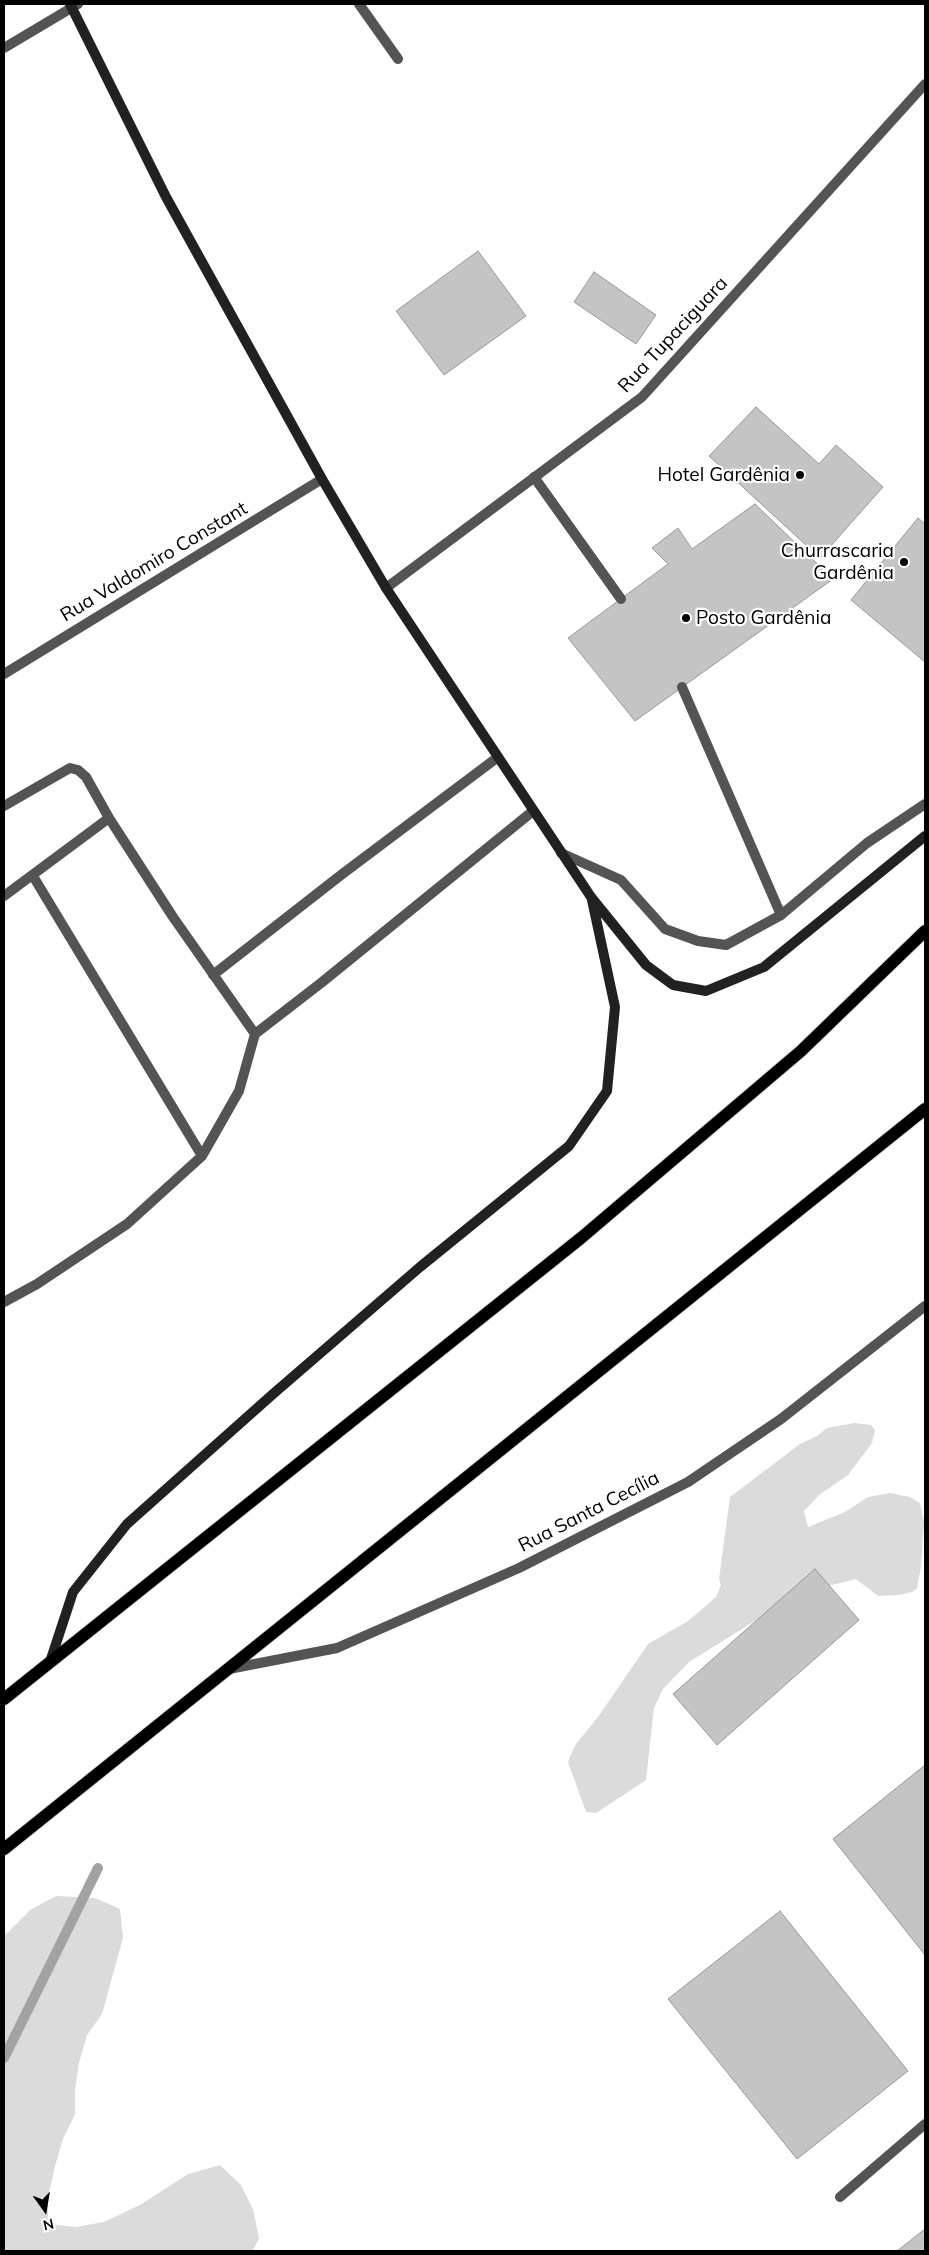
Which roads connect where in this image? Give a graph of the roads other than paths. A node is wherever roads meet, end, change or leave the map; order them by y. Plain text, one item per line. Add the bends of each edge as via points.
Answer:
1 (359, 4) edge
2 (74, 5) edge
3 (4, 48) edge
4 (398, 59) dead end
5 (925, 84) edge
6 (534, 477) junction
7 (322, 479) junction
8 (386, 588) junction
9 (620, 599) dead end
10 (4, 674) edge
11 (682, 687) dead end
12 (498, 757) junction
13 (925, 804) edge
14 (4, 806) edge
15 (534, 811) junction
16 (109, 818) junction
17 (925, 836) edge
18 (562, 853) junction
19 (33, 876) junction
20 (4, 896) edge
21 (591, 897) junction
22 (781, 914) junction
23 (925, 931) edge
24 (214, 975) junction
25 (254, 1034) junction
26 (925, 1109) edge
27 (202, 1156) junction
28 (4, 1302) edge
29 (925, 1306) edge
30 (50, 1662) junction
31 (229, 1669) junction
32 (4, 1699) edge
33 (4, 1849) edge
34 (925, 2124) edge
35 (840, 2197) dead end

1 - 4 street
2 - 3 street
2 - 7 main road via 166,197
5 - 6 street, Rua Tupaciguara via 642,397
6 - 8 street, Rua Tupaciguara
6 - 9 street
7 - 8 main road
7 - 10 street, Rua Valdomiro Constant
8 - 12 main road
11 - 22 street
12 - 15 main road
12 - 24 street
13 - 22 street via 867,843
14 - 16 street via 70,768 86,777
15 - 18 main road
15 - 25 street
16 - 19 street
16 - 24 street
17 - 21 main road via 773,961 706,991 672,985 646,965
18 - 21 main road
18 - 22 street via 621,880 665,929 698,941 726,945
19 - 20 street
19 - 27 street
21 - 30 main road via 615,1007 607,1091 569,1146 420,1267 127,1524 73,1592
23 - 30 main road via 801,1051 581,1238
24 - 25 street
25 - 27 street via 239,1091
26 - 31 main road
27 - 28 street via 127,1224
29 - 31 street, Rua Santa Cecília via 781,1419 688,1482 519,1568 337,1648
30 - 32 main road
31 - 33 main road
34 - 35 street

